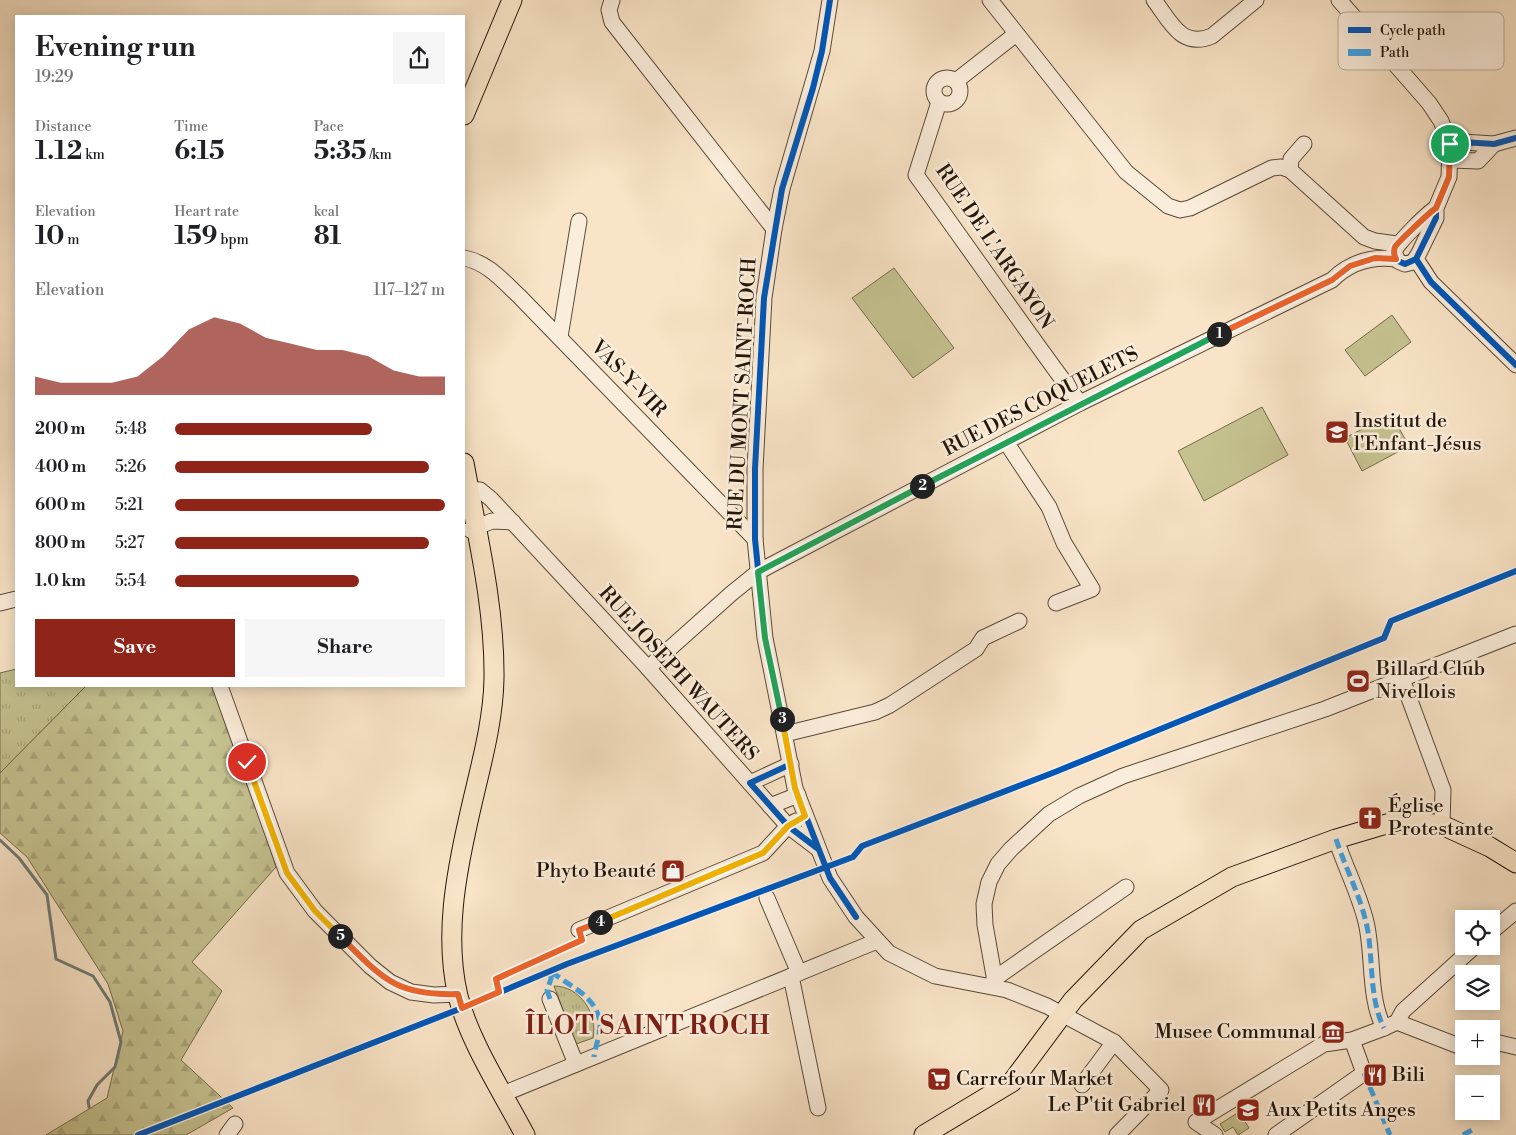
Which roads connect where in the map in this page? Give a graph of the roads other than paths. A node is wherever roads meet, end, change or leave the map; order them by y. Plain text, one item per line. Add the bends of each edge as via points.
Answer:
1 (512, 0) edge
2 (612, 0) edge
3 (830, 0) edge
4 (990, 0) edge
5 (1154, 0) edge
6 (1256, 0) edge
7 (1339, 0) edge
8 (1349, 12) edge
9 (1016, 34) junction
10 (1400, 70) edge
11 (465, 112) edge
12 (1516, 138) edge
13 (1304, 144) dead end
14 (1450, 144) junction
15 (1494, 144) junction
16 (1451, 160) junction
17 (1290, 170) junction
18 (1436, 208) junction
19 (579, 220) dead end
20 (774, 229) junction
21 (1364, 237) junction
22 (1398, 248) junction
23 (1417, 255) junction
24 (465, 258) edge
25 (1375, 258) junction
26 (560, 337) junction
27 (1516, 365) edge
28 (1080, 403) junction
29 (1006, 442) junction
30 (465, 478) edge
31 (466, 492) edge
32 (513, 522) junction
33 (473, 529) junction
34 (754, 539) junction
35 (758, 572) junction
36 (15, 599) edge
37 (0, 603) edge
38 (1056, 603) dead end
39 (1019, 621) dead end
40 (1516, 634) edge
41 (648, 668) junction
42 (1402, 679) junction
43 (220, 687) edge
44 (785, 734) junction
45 (790, 764) junction
46 (750, 783) junction
47 (798, 795) junction
48 (770, 806) junction
49 (805, 816) junction
50 (1442, 825) junction
51 (788, 826) junction
52 (1336, 838) junction
53 (819, 853) junction
54 (1515, 861) edge
55 (1126, 887) dead end
56 (767, 898) dead end
57 (1516, 911) edge
58 (1500, 924) edge
59 (579, 930) dead end
60 (877, 941) junction
61 (1465, 955) edge
62 (795, 974) junction
63 (995, 983) junction
64 (550, 999) dead end
65 (460, 1001) junction
66 (1064, 1015) junction
67 (1390, 1025) junction
68 (1352, 1040) junction
69 (1114, 1042) junction
70 (1500, 1043) edge
71 (1455, 1045) edge
72 (1516, 1046) edge
73 (576, 1064) junction
74 (1082, 1085) dead end
75 (503, 1094) junction
76 (818, 1108) dead end
77 (525, 1135) edge
78 (924, 1135) edge
79 (1117, 1135) edge
80 (1215, 1135) edge
81 (1276, 1135) edge

1 - 11 main road
2 - 20 street via 609,10 612,22
3 - 20 street, RUE DU MONT SAINT-ROCH via 818,70 782,189
4 - 9 street
5 - 6 street via 1179,34 1189,40 1203,40
7 - 8 street
9 - 17 street via 1126,172 1168,206 1180,210 1190,208 1272,168 1281,166
9 - 28 street, RUE DE L'ARGAYON via 956,81 961,91 957,101 947,105 938,102 916,175
10 - 14 street via 1429,103
12 - 15 street
13 - 17 street via 1291,159
14 - 15 street
14 - 16 street
15 - 16 street via 1478,161
16 - 18 street via 1449,177
17 - 21 street
18 - 22 street
18 - 23 street via 1436,218
19 - 26 street
20 - 34 street, RUE DU MONT SAINT-ROCH via 764,307
21 - 22 street
21 - 25 street via 1365,251
22 - 23 street via 1411,241
22 - 23 street via 1405,264
22 - 25 street, RUE DES COQUELETS
23 - 27 street via 1437,288
24 - 26 street, VAS-Y-VIR via 475,260 493,272
25 - 28 street, RUE DES COQUELETS via 1350,266 1332,280
26 - 34 street, VAS-Y-VIR
28 - 29 street, RUE DES COQUELETS
29 - 35 street, RUE DES COQUELETS
29 - 38 street via 1049,508 1064,544 1092,590
30 - 31 main road
31 - 32 street, RUE JOSEPH WAUTERS via 480,490
31 - 33 main road
32 - 33 street via 492,521
32 - 41 street, RUE JOSEPH WAUTERS
33 - 65 main road via 490,622 494,680 488,738 459,862 454,903 452,928
34 - 35 street, RUE DU MONT SAINT-ROCH
35 - 41 street, RUE DES COQUELETS
35 - 44 street, RUE DU MONT SAINT-ROCH via 765,638
36 - 37 street
39 - 44 street via 983,638 976,649 890,705 865,715
40 - 42 street
41 - 46 street, RUE JOSEPH WAUTERS
42 - 50 street via 1443,790
42 - 63 street via 1244,737 1122,776 1049,814 1011,849 989,882 984,904
43 - 65 street via 287,873 315,911 390,982 411,992
44 - 45 street, RUE DU MONT SAINT-ROCH
45 - 46 street
45 - 47 street, RUE DU MONT SAINT-ROCH
46 - 48 street, RUE JOSEPH WAUTERS
47 - 48 street
47 - 49 street, RUE DU MONT SAINT-ROCH
48 - 51 street, RUE JOSEPH WAUTERS
49 - 51 street
49 - 53 street, RUE DU MONT SAINT-ROCH
50 - 52 main road via 1400,820
50 - 54 main road
51 - 53 street, RUE JOSEPH WAUTERS
51 - 59 street via 763,853
52 - 66 main road via 1232,878 1141,930 1073,1000
52 - 67 street via 1366,922 1380,1019
53 - 60 street, RUE DU MONT SAINT-ROCH via 844,902
55 - 63 street
56 - 62 street
57 - 58 street
60 - 62 street
60 - 63 street, RUE DU MONT SAINT-ROCH via 889,953 935,976
61 - 67 street
62 - 73 street
62 - 76 street
63 - 66 street, RUE DU MONT SAINT-ROCH
64 - 73 street
65 - 75 main road via 468,1025
66 - 69 street, RUE DU MONT SAINT-ROCH
66 - 78 main road via 1012,1082
67 - 68 street
67 - 71 street
68 - 80 street via 1324,1044 1196,1122
68 - 81 street via 1364,1073
69 - 74 street
69 - 79 street, RUE DU MONT SAINT-ROCH via 1161,1090
70 - 72 street
73 - 75 street
75 - 77 main road

